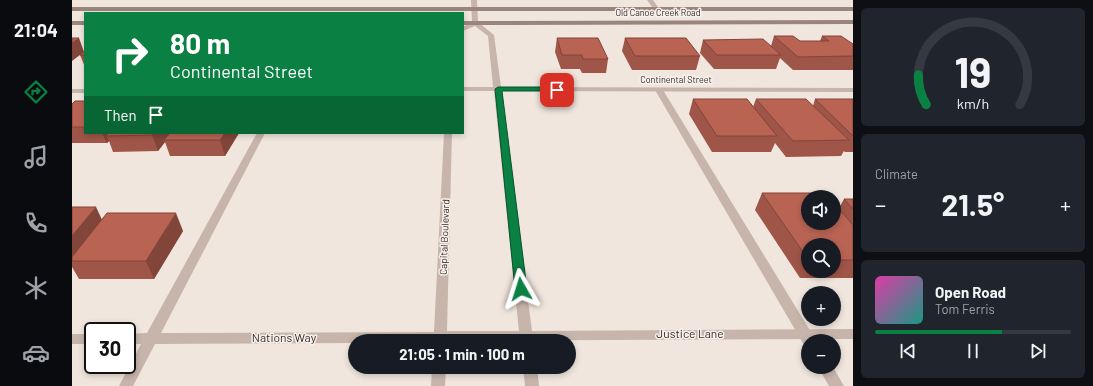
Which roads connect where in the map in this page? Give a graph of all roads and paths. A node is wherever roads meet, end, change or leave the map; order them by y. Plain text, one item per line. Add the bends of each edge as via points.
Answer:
1 (474, 0) edge
2 (650, 0) edge
3 (72, 9) edge
4 (853, 9) edge
5 (474, 10) junction
6 (657, 10) junction
7 (464, 22) edge
8 (853, 22) edge
9 (72, 23) edge
10 (84, 23) edge
11 (475, 23) junction
12 (464, 29) edge
13 (464, 89) edge
14 (498, 89) junction
15 (659, 90) junction
16 (853, 90) edge
17 (72, 91) edge
18 (84, 91) edge
19 (260, 134) edge
20 (448, 134) edge
21 (440, 334) edge
22 (526, 334) edge
23 (805, 334) edge
24 (853, 334) edge
25 (841, 335) edge
26 (801, 337) edge
27 (576, 338) edge
28 (72, 339) edge
29 (84, 339) edge
30 (136, 339) edge
31 (152, 339) junction
32 (348, 339) edge
33 (439, 374) edge
34 (531, 374) edge
35 (829, 374) edge
36 (126, 386) edge
37 (438, 386) edge
38 (532, 386) edge
39 (837, 386) edge

1 - 5 street
2 - 6 street
3 - 5 main road, Old Canoe Creek Road
4 - 6 main road, Old Canoe Creek Road
5 - 6 main road, Old Canoe Creek Road
5 - 11 street
7 - 11 main road, Old Canoe Creek Road
8 - 11 main road, Old Canoe Creek Road
9 - 10 main road
11 - 12 street
11 - 14 street via 491,35
13 - 14 street, Continental Street
14 - 15 street, Continental Street
14 - 22 street
15 - 16 street, Continental Street
15 - 23 street
17 - 18 street
19 - 31 street
20 - 21 street, Capital Boulevard
24 - 25 street, Justice Lane
26 - 27 street, Justice Lane
28 - 29 street
30 - 31 street, Nations Way
31 - 32 street, Nations Way
31 - 36 street
33 - 37 street
34 - 38 street
35 - 39 street

